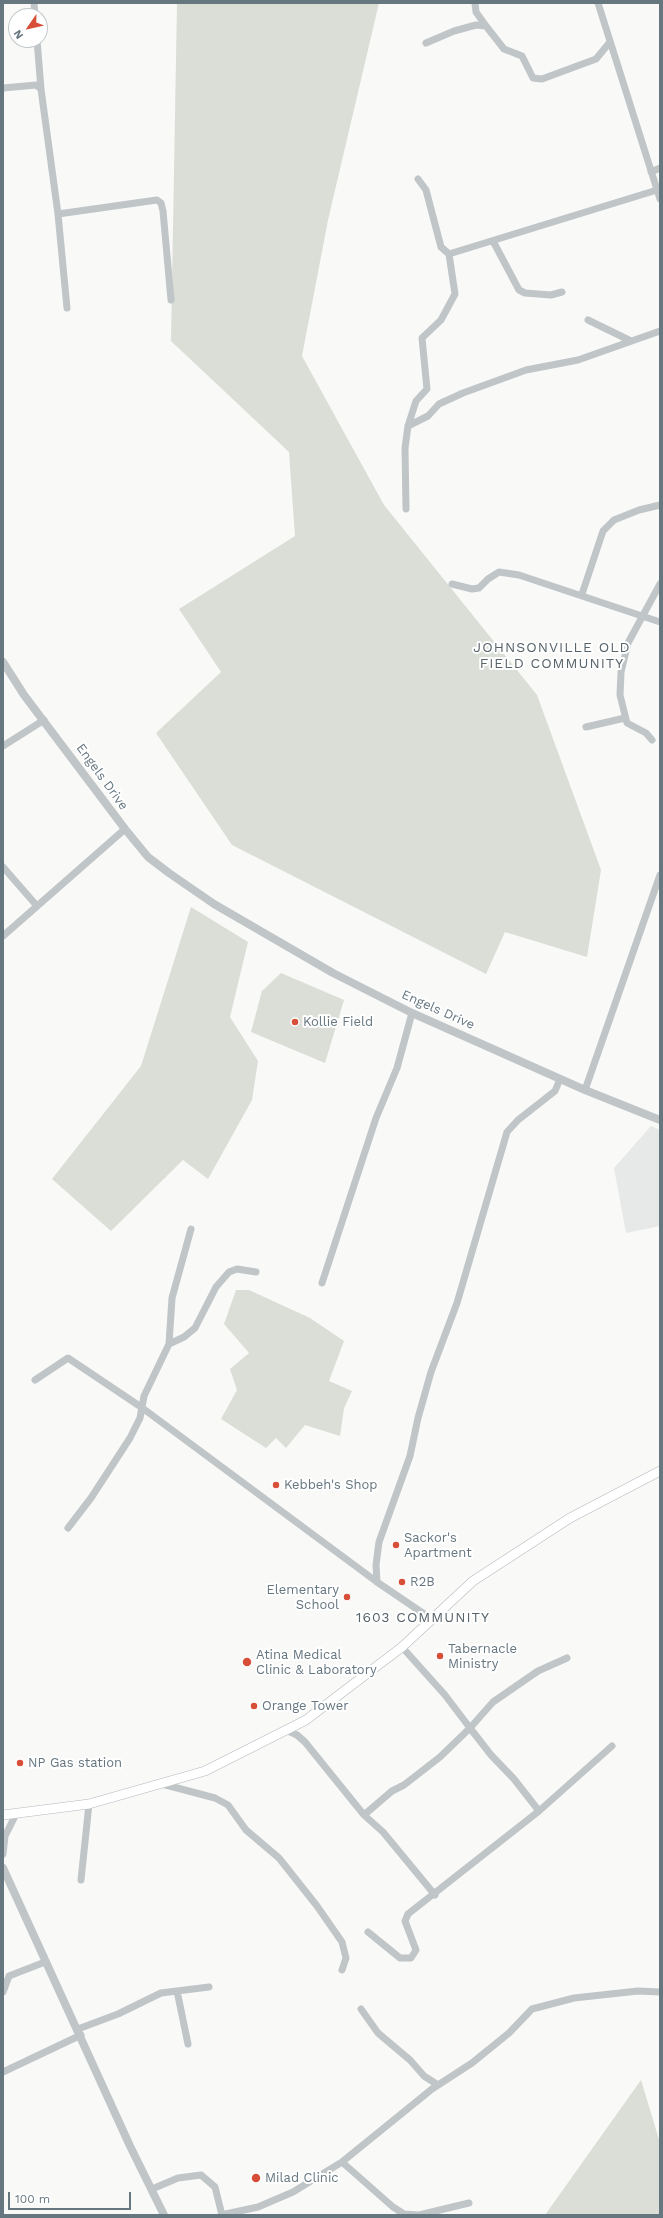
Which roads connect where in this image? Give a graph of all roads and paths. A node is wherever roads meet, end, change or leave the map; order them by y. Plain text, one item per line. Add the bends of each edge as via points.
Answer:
1 (475, 3) edge
2 (598, 3) edge
3 (486, 26) junction
4 (610, 42) junction
5 (426, 43) dead end
6 (38, 48) edge
7 (3, 88) edge
8 (41, 89) junction
9 (660, 168) edge
10 (651, 172) junction
11 (418, 179) dead end
12 (657, 190) junction
13 (660, 199) edge
14 (58, 214) junction
15 (493, 241) junction
16 (449, 254) junction
17 (562, 292) dead end
18 (171, 300) dead end
19 (67, 308) dead end
20 (588, 320) dead end
21 (660, 331) edge
22 (631, 341) junction
23 (408, 426) junction
24 (660, 506) edge
25 (406, 509) dead end
26 (452, 584) dead end
27 (660, 584) edge
28 (582, 594) junction
29 (642, 616) junction
30 (660, 622) edge
31 (3, 662) edge
32 (625, 718) junction
33 (44, 720) junction
34 (586, 727) dead end
35 (652, 740) dead end
36 (3, 746) edge
37 (125, 829) junction
38 (3, 867) edge
39 (660, 875) edge
40 (37, 906) junction
41 (3, 936) edge
42 (412, 1012) junction
43 (560, 1078) junction
44 (585, 1090) junction
45 (660, 1120) edge
46 (191, 1229) dead end
47 (256, 1272) dead end
48 (322, 1283) dead end
49 (169, 1344) junction
50 (35, 1380) dead end
51 (141, 1406) junction
52 (660, 1471) edge
53 (68, 1528) dead end
54 (377, 1582) junction
55 (433, 1620) junction
56 (402, 1648) junction
57 (567, 1658) dead end
58 (470, 1728) junction
59 (286, 1730) junction
60 (612, 1746) dead end
61 (162, 1784) junction
62 (89, 1804) junction
63 (539, 1811) junction
64 (16, 1814) junction
65 (3, 1815) edge
66 (364, 1815) junction
67 (3, 1854) edge
68 (3, 1868) edge
69 (81, 1880) dead end
70 (435, 1895) junction
71 (368, 1932) dead end
72 (45, 1962) junction
73 (342, 1970) dead end
74 (208, 1986) dead end
75 (177, 1991) junction
76 (3, 1992) edge
77 (660, 1992) edge
78 (360, 2009) dead end
79 (79, 2032) junction
80 (188, 2044) dead end
81 (3, 2072) edge
82 (438, 2085) junction
83 (342, 2162) junction
84 (152, 2189) junction
85 (469, 2203) dead end
86 (164, 2215) edge
87 (222, 2215) edge

1 - 3 street via 476,12
2 - 4 street
3 - 4 street via 504,48 522,56 533,78 542,79 596,58
3 - 5 street via 476,25 454,31
4 - 10 street
6 - 8 street
7 - 8 street via 36,85
8 - 14 street
9 - 10 street
10 - 12 street
11 - 16 street via 426,190 441,247
12 - 13 street
12 - 15 street
14 - 18 street via 156,200 161,203
14 - 19 street
15 - 16 street
15 - 17 street via 519,290 525,293 551,295
16 - 23 street via 455,294 441,320 422,338 427,388 416,400
20 - 22 street
21 - 22 street
22 - 23 street via 578,360 526,370 463,393 439,404 428,416
23 - 25 street via 405,448
24 - 28 street via 639,510 614,520 603,531
26 - 28 street via 472,589 479,588 499,572 519,575
27 - 29 street
28 - 29 street
29 - 30 street
29 - 32 street via 628,643 621,672 620,694
31 - 33 street, Engels Drive
32 - 34 street
32 - 35 street via 627,723 646,733
33 - 36 street
33 - 37 street, Engels Drive
37 - 40 street
37 - 42 street, Engels Drive via 148,857 214,904 333,973
38 - 40 street
39 - 44 street
40 - 41 street
42 - 43 street, Engels Drive
42 - 48 street via 397,1068 376,1118
43 - 44 street, Engels Drive
43 - 54 street via 555,1091 507,1132 457,1302 418,1418 410,1456 379,1542
44 - 45 street, Engels Drive
46 - 49 street via 172,1298
47 - 49 street via 237,1269 229,1272 216,1287 195,1328
49 - 51 street
50 - 51 street via 68,1358
51 - 53 street via 140,1418 130,1438
51 - 54 street
52 - 55 main road via 570,1518 509,1556 473,1581
54 - 55 street
55 - 56 main road
56 - 58 street via 445,1695
56 - 59 main road via 306,1720
57 - 58 street via 538,1671 493,1702
58 - 63 street
58 - 66 street via 440,1757 404,1785 392,1791
59 - 61 main road via 205,1771
59 - 66 street via 305,1742
60 - 63 street
61 - 62 main road
61 - 73 street via 215,1798 228,1805 246,1830 279,1858 321,1911 342,1942 346,1958
62 - 64 main road
62 - 69 street
63 - 70 street
64 - 65 main road
64 - 67 street via 5,1836
66 - 70 street via 383,1832
68 - 72 street
70 - 71 street via 408,1914 405,1921 416,1950 411,1958 400,1958
72 - 76 street via 8,1976
72 - 79 street
74 - 75 street
75 - 79 street via 161,1993
75 - 80 street
77 - 82 street via 638,1991 574,1998 532,2009 509,2033 472,2063
78 - 82 street via 378,2033 410,2060 424,2076
79 - 81 street
79 - 84 street
82 - 83 street
83 - 85 street via 404,2214 419,2215
83 - 87 street via 293,2192 258,2207
84 - 86 street
84 - 87 street via 178,2178 200,2176 215,2187

